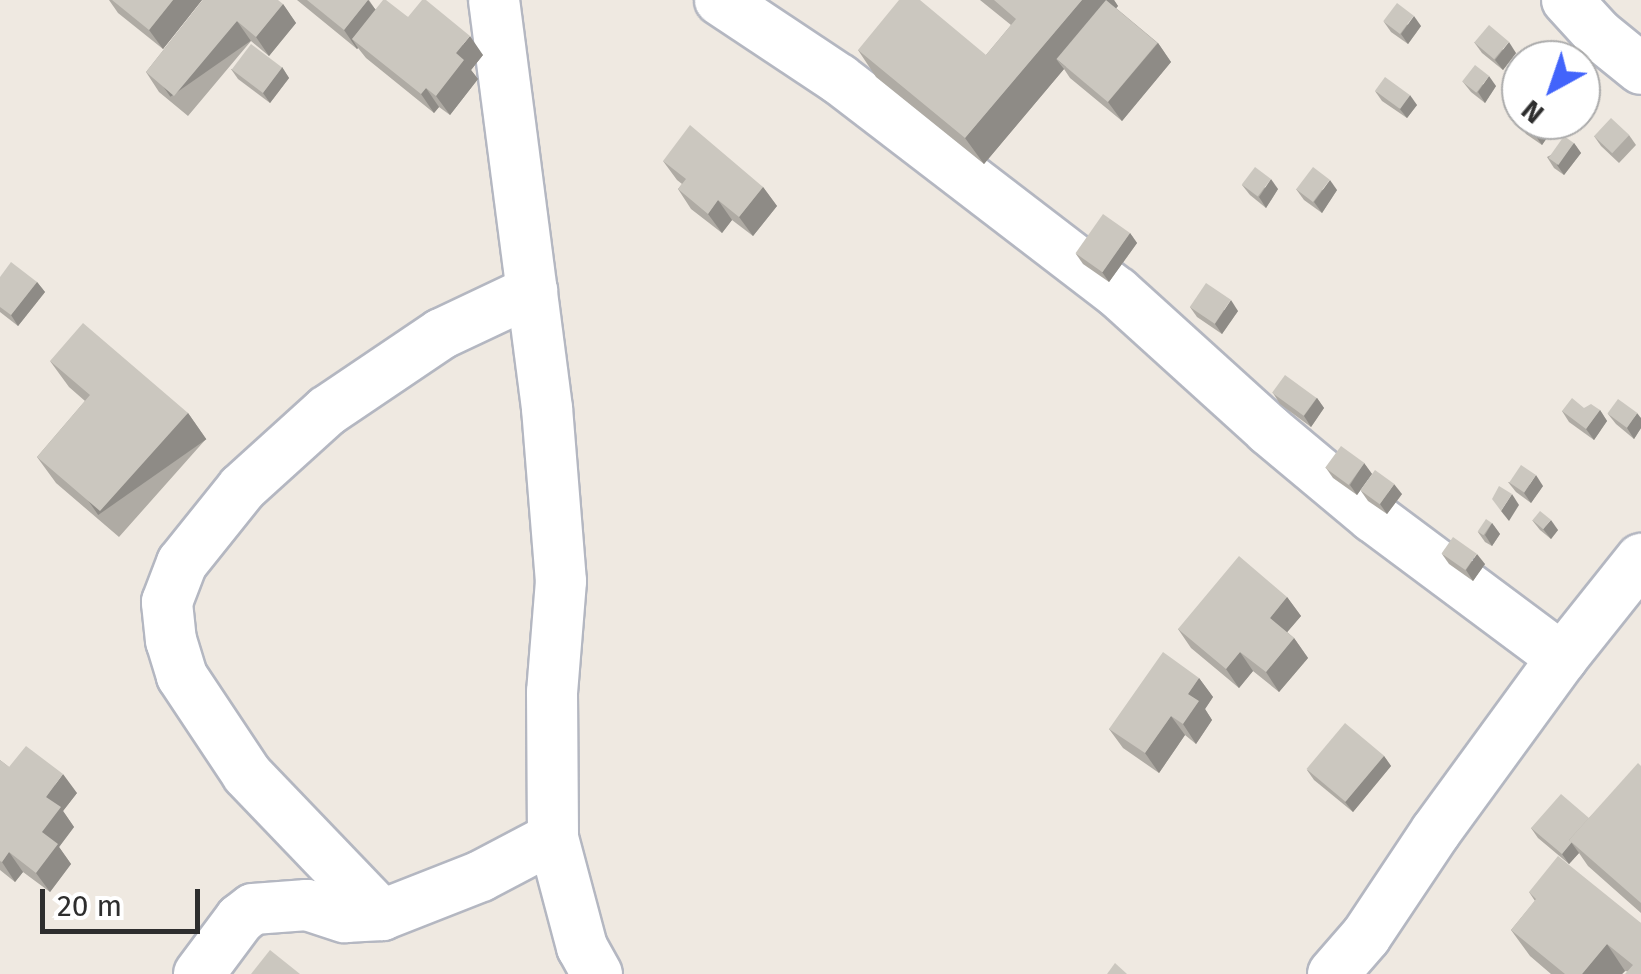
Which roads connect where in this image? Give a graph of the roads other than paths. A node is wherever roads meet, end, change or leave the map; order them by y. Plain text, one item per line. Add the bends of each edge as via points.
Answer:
1 (494, 0) edge
2 (720, 0) edge
3 (1567, 0) edge
4 (1641, 68) edge
5 (532, 291) junction
6 (1640, 562) edge
7 (1562, 658) junction
8 (554, 838) junction
9 (382, 915) junction
10 (199, 974) edge
11 (598, 974) edge
12 (1333, 974) edge

1 - 5 street
2 - 7 street via 839,78 1102,280 1374,517
3 - 4 street
5 - 8 street via 561,580 552,692
5 - 9 street via 441,334 327,411 242,488 182,563 167,602 182,676 247,774
6 - 7 street
7 - 12 street
8 - 9 street
8 - 11 street via 582,947
9 - 10 street via 345,917 307,905 253,910

